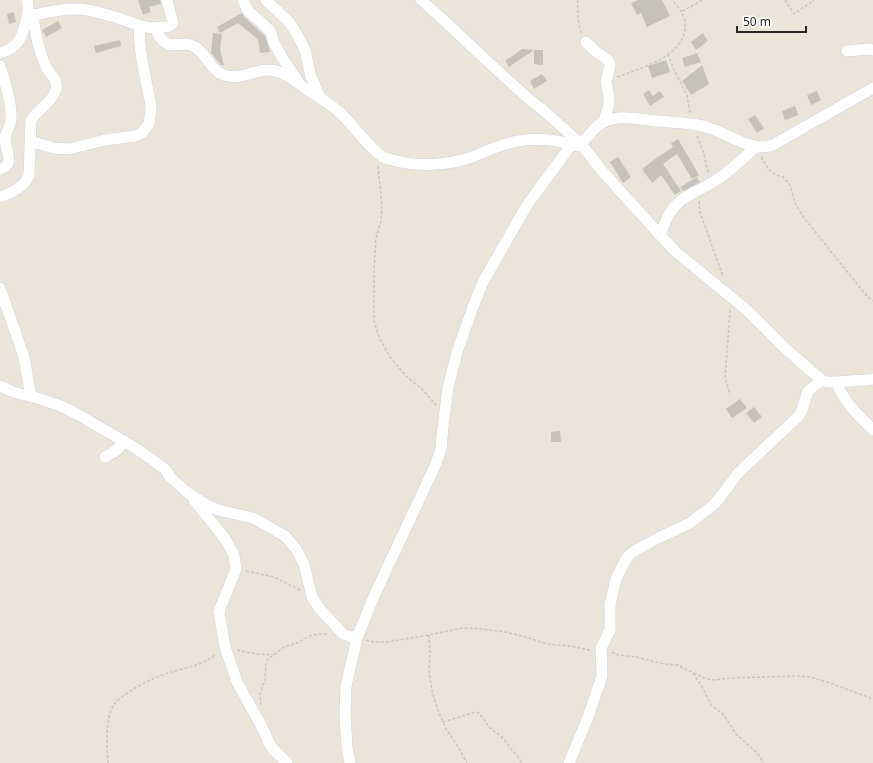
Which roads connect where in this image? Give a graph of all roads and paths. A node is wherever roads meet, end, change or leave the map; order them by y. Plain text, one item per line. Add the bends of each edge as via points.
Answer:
1 (27, 0) edge
2 (167, 0) edge
3 (243, 0) edge
4 (266, 0) edge
5 (421, 0) edge
6 (578, 0) edge
7 (672, 0) edge
8 (702, 0) edge
9 (785, 0) edge
10 (814, 0) edge
11 (682, 11) junction
12 (30, 16) junction
13 (139, 26) junction
14 (155, 28) junction
15 (586, 42) joint
16 (873, 50) edge
17 (847, 52) dead end
18 (0, 53) edge
19 (668, 54) junction
20 (0, 66) edge
21 (606, 81) junction
22 (300, 85) junction
23 (873, 88) edge
24 (321, 99) junction
25 (604, 121) junction
26 (694, 124) junction
27 (30, 141) junction
28 (579, 145) junction
29 (756, 146) junction
30 (373, 149) junction
31 (0, 169) edge
32 (709, 175) dead end
33 (698, 190) junction
34 (0, 197) edge
35 (660, 235) junction
36 (723, 278) dead end
37 (0, 288) edge
38 (730, 297) junction
39 (873, 301) edge
40 (873, 378) edge
41 (822, 380) junction
42 (836, 382) junction
43 (0, 386) edge
44 (730, 395) dead end
45 (32, 397) junction
46 (444, 418) junction
47 (873, 430) edge
48 (124, 441) junction
49 (105, 457) dead end
50 (188, 493) junction
51 (236, 569) junction
52 (312, 597) junction
53 (342, 634) junction
54 (429, 635) junction
55 (357, 638) junction
56 (225, 647) junction
57 (601, 648) junction
58 (273, 655) junction
59 (692, 673) junction
60 (873, 698) edge
61 (262, 708) dead end
62 (443, 722) junction
63 (108, 763) edge
64 (287, 763) edge
65 (350, 763) edge
66 (466, 763) edge
67 (522, 763) edge
68 (569, 763) edge
69 (764, 763) edge

1 - 12 street
2 - 14 street via 173,23 170,26
3 - 22 street via 250,12 270,32
4 - 24 street via 289,22 300,40
5 - 28 street
6 - 15 path via 581,31
7 - 11 path
8 - 11 path
9 - 10 path via 794,14
11 - 19 path via 686,27 684,36 677,47
12 - 13 street via 65,9 88,10
12 - 18 street via 20,40 12,48
12 - 27 street via 46,65 56,86 56,92 32,118
13 - 14 street
13 - 27 street via 141,56 151,106 149,124 142,133 69,149 54,148
14 - 22 street via 167,44 194,47 220,74 239,77 270,70 284,74
15 - 21 street via 608,60 610,65
16 - 17 street
19 - 21 path via 664,58
19 - 26 path via 687,95
20 - 31 street via 11,118 5,140 8,164
21 - 25 street via 609,104
22 - 24 street
23 - 29 street via 773,144 766,147
24 - 30 street via 338,111
25 - 26 street via 633,118
25 - 28 street
26 - 29 street via 715,129
26 - 32 path
27 - 34 street via 27,181 18,190
28 - 30 street via 550,139 519,141 467,158 431,164 398,162 383,157
28 - 35 street
28 - 46 street via 527,205 483,282 458,349 448,387
29 - 33 street via 718,179
29 - 39 path via 769,170 789,183 796,205 804,218
30 - 46 path via 379,172 382,205 374,270 374,321 378,337 390,358 423,390
33 - 35 street via 671,210
33 - 36 path via 700,212
35 - 38 street via 676,252
37 - 45 street via 24,356
38 - 41 street
38 - 44 path via 725,377
40 - 42 street
41 - 42 street
41 - 57 street via 808,391 798,416 739,472 712,506 690,523 631,553 626,559 616,579 610,605 610,630
42 - 47 street via 852,409
43 - 45 street
45 - 48 street via 61,406
46 - 55 street via 441,449 435,466
48 - 49 street via 118,450
48 - 50 street via 165,469
50 - 51 street via 226,540 234,555
50 - 52 street via 218,510 252,518 284,536 296,549 304,564
51 - 52 path via 274,577
51 - 56 street via 220,606
52 - 53 street
53 - 55 street
53 - 58 path via 310,636 284,647
54 - 55 path via 387,642
54 - 57 path via 462,628 482,629 597,652
54 - 62 path via 432,691
55 - 65 street via 346,686 345,715
56 - 58 path
56 - 63 path via 206,661 168,673 122,696 111,709 107,728
56 - 64 street via 237,682 269,743
57 - 59 path via 618,655 677,665
57 - 68 street via 602,676
58 - 61 path via 266,664 265,680 260,694
59 - 60 path via 714,680 810,677
59 - 69 path via 711,705 724,715 736,734
62 - 66 path
62 - 67 path via 479,713 488,726 504,739

